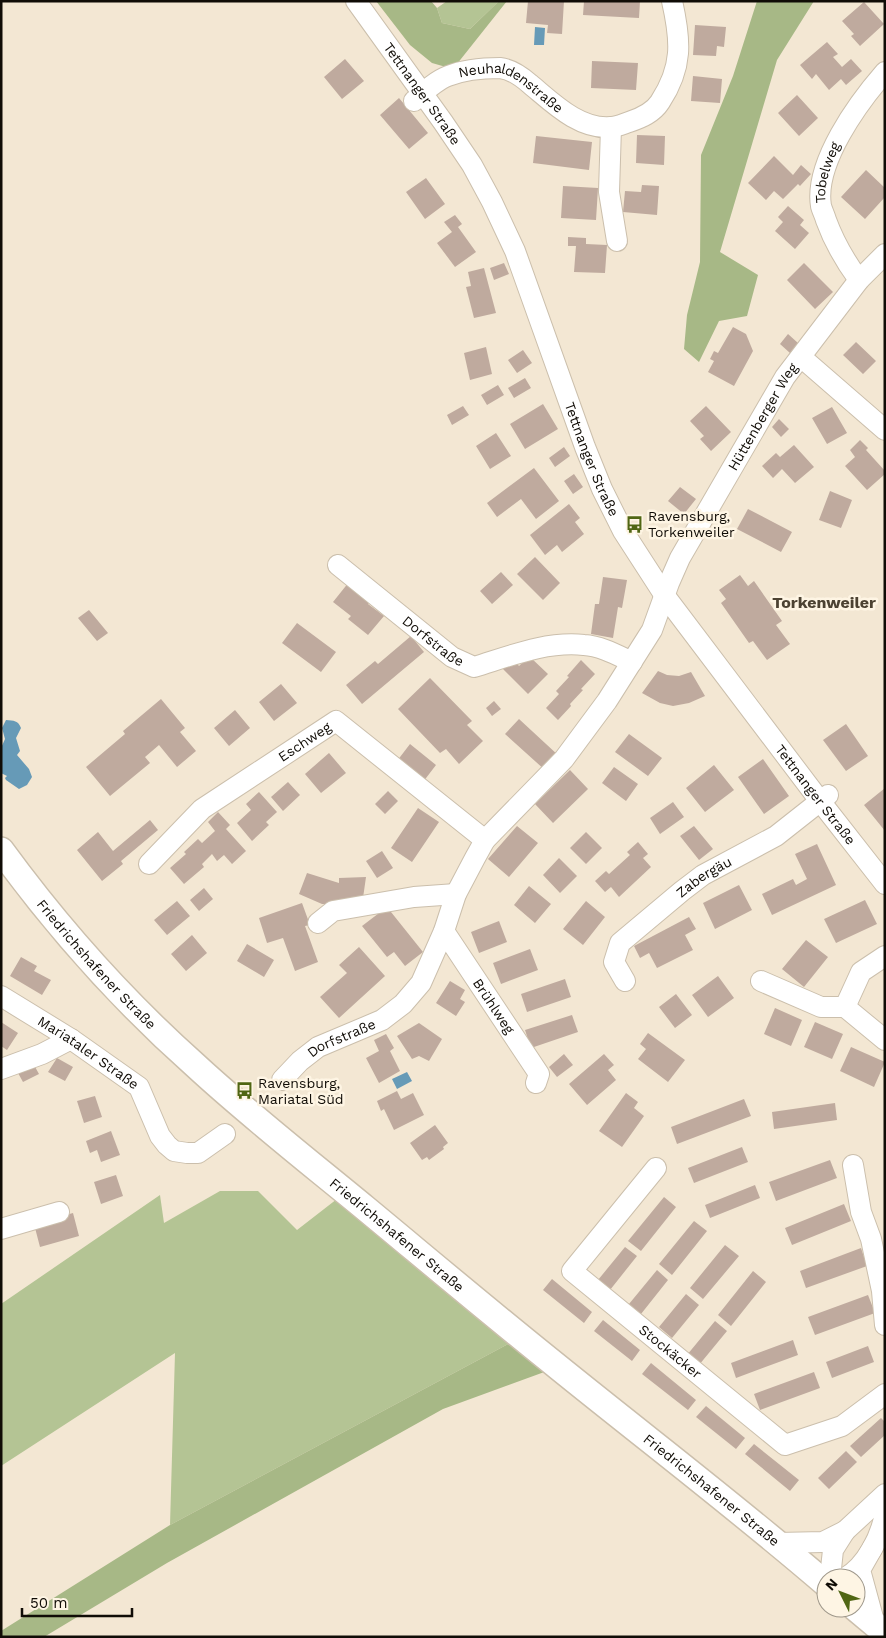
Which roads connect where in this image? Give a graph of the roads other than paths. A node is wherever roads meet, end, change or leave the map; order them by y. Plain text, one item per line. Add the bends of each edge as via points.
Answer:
1 (356, 1) edge
2 (672, 1) edge
3 (885, 72) edge
4 (419, 97) junction
5 (611, 128) junction
6 (616, 241) dead end
7 (885, 254) edge
8 (859, 280) junction
9 (801, 358) junction
10 (885, 430) edge
11 (338, 564) dead end
12 (665, 596) junction
13 (632, 662) junction
14 (824, 798) junction
15 (486, 840) junction
16 (1, 850) edge
17 (149, 864) dead end
18 (885, 884) edge
19 (456, 894) junction
20 (318, 924) dead end
21 (444, 931) junction
22 (885, 956) edge
23 (625, 981) dead end
24 (761, 981) dead end
25 (1, 996) edge
26 (845, 1007) junction
27 (71, 1039) junction
28 (885, 1040) edge
29 (1, 1069) edge
30 (282, 1080) dead end
31 (536, 1083) dead end
32 (226, 1134) dead end
33 (853, 1165) dead end
34 (656, 1168) dead end
35 (59, 1212) dead end
36 (1, 1229) edge
37 (885, 1325) edge
38 (885, 1394) edge
39 (885, 1494) edge
40 (885, 1513) edge
41 (845, 1531) junction
42 (778, 1543) junction
43 (873, 1547) junction
44 (831, 1568) edge
45 (858, 1568) edge
46 (816, 1575) edge
47 (866, 1617) edge
48 (880, 1629) edge

1 - 4 street, Tettnanger Straße
2 - 5 street, Neuhaldenstraße via 678,28 678,60 670,87 654,111
3 - 8 street, Tobelweg via 837,138 821,180 821,206 833,238
4 - 5 street, Neuhaldenstraße via 447,76 502,68 521,76 567,114 589,125
4 - 12 street, Tettnanger Straße via 472,165 492,202 515,251 602,489
5 - 6 street via 609,192
7 - 8 street, Hüttenberger Weg
8 - 9 street, Hüttenberger Weg
9 - 10 street
9 - 12 street, Hüttenberger Weg via 785,377 680,558
11 - 13 street, Dorfstraße via 452,657 474,667 539,647 584,645
12 - 13 street, Dorfstraße via 652,630
12 - 14 street, Tettnanger Straße
13 - 15 street, Dorfstraße via 564,759
14 - 18 street, Tettnanger Straße
14 - 23 street, Zabergäu via 776,836 703,875 620,943 614,962
15 - 17 street, Eschweg via 336,721 202,810
15 - 19 street, Dorfstraße
16 - 42 main road, Friedrichshafener Straße via 84,953 194,1064 558,1367
19 - 20 street via 414,897 333,911
19 - 21 street, Dorfstraße
21 - 30 street, Dorfstraße via 421,983 403,1004 382,1020 318,1047
21 - 31 street, Brühlweg via 539,1074
22 - 26 street via 861,972
24 - 26 street via 821,1007
25 - 27 street, Mariataler Straße
26 - 28 street
27 - 29 street
27 - 32 street, Mariataler Straße via 139,1087 160,1136 174,1151 198,1153
33 - 37 street via 861,1212 878,1273
34 - 38 street, Stockäcker via 572,1271 785,1445 842,1426
35 - 36 street
39 - 41 street
40 - 43 street via 883,1528
41 - 42 street via 823,1542
41 - 44 street via 833,1550
42 - 46 main road, Friedrichshafener Straße
43 - 45 street
43 - 48 street via 860,1570
47 - 48 main road

